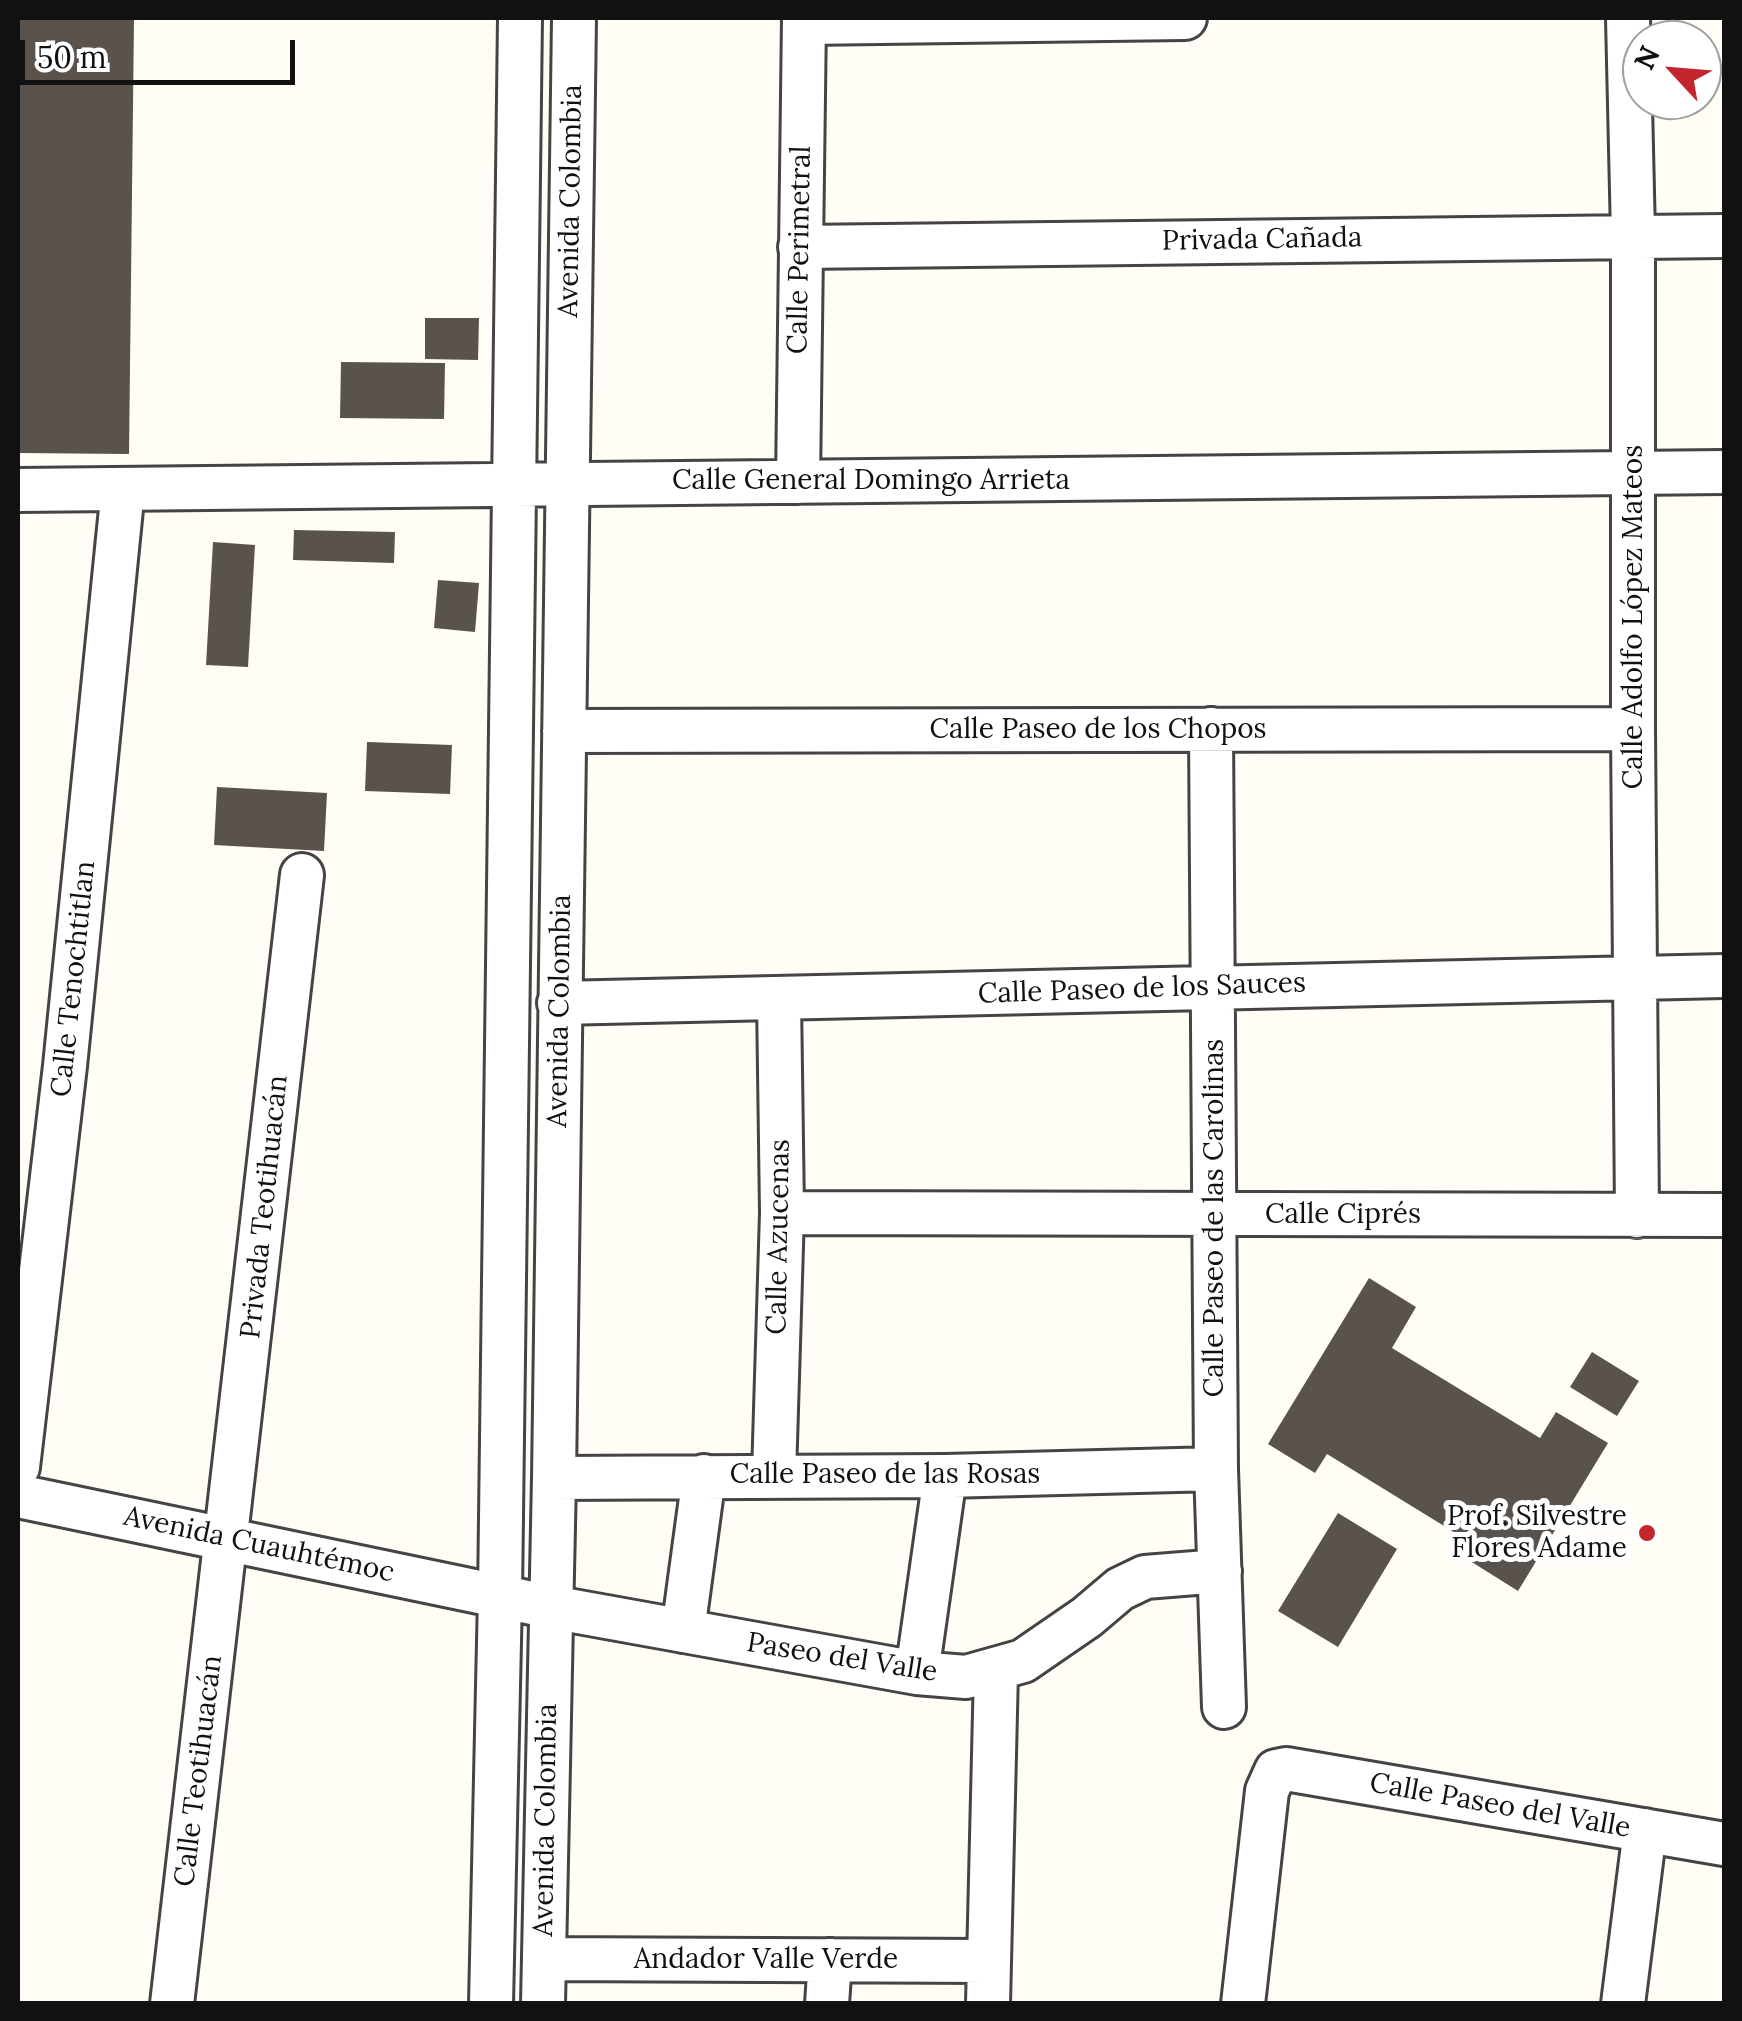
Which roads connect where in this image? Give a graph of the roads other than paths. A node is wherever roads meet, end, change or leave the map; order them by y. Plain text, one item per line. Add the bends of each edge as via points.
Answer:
1 (520, 18) edge
2 (574, 18) edge
3 (1185, 18) edge
4 (1628, 18) edge
5 (804, 20) edge
6 (1633, 235) junction
7 (1724, 236) edge
8 (800, 247) junction
9 (1724, 472) edge
10 (1635, 474) junction
11 (798, 482) junction
12 (568, 483) junction
13 (514, 484) junction
14 (123, 489) junction
15 (18, 490) edge
16 (1211, 729) junction
17 (1632, 729) junction
18 (564, 731) junction
19 (302, 875) dead end
20 (1634, 976) junction
21 (1724, 976) edge
22 (1214, 986) junction
23 (779, 999) junction
24 (560, 1004) junction
25 (782, 1213) junction
26 (1215, 1214) junction
27 (1724, 1215) edge
28 (1637, 1216) junction
29 (18, 1467) edge
30 (1216, 1469) junction
31 (774, 1475) junction
32 (704, 1476) junction
33 (945, 1476) junction
34 (554, 1478) junction
35 (18, 1496) edge
36 (227, 1538) junction
37 (1220, 1572) junction
38 (500, 1596) junction
39 (551, 1607) junction
40 (683, 1632) junction
41 (996, 1671) junction
42 (917, 1674) junction
43 (1224, 1707) dead end
44 (1645, 1830) junction
45 (1724, 1844) edge
46 (544, 1959) junction
47 (830, 1960) junction
48 (988, 1962) junction
49 (172, 2004) edge
50 (491, 2004) edge
51 (543, 2004) edge
52 (827, 2004) edge
53 (988, 2004) edge
54 (1244, 2004) edge
55 (1622, 2004) edge

1 - 13 street, Avenida Colombia
2 - 12 street, Avenida Colombia
3 - 5 street
4 - 6 street, Calle Adolfo López Mateos
5 - 8 street, Calle Perimetral
6 - 7 street, Privada Cañada
6 - 8 street, Privada Cañada
6 - 10 street, Calle Adolfo López Mateos
8 - 11 street, Calle Perimetral
9 - 10 street, Calle General Domingo Arrieta
10 - 11 street, Calle General Domingo Arrieta
10 - 17 street, Calle Adolfo López Mateos
11 - 12 street, Calle General Domingo Arrieta
12 - 13 street, Calle General Domingo Arrieta
12 - 18 street, Avenida Colombia
13 - 14 street, Calle General Domingo Arrieta
13 - 38 street, Avenida Colombia
14 - 15 street, Calle General Domingo Arrieta
14 - 29 street, Calle Tenochtitlan
16 - 17 street, Calle Paseo de los Chopos
16 - 18 street, Calle Paseo de los Chopos
16 - 22 street, Calle Paseo de las Carolinas
17 - 20 street, Calle Adolfo López Mateos
18 - 24 street, Avenida Colombia
19 - 36 street, Privada Teotihuacán
20 - 21 street, Calle Paseo de los Sauces
20 - 22 street, Calle Paseo de los Sauces
20 - 28 street, Calle Adolfo López Mateos
22 - 23 street, Calle Paseo de los Sauces
22 - 26 street, Calle Paseo de las Carolinas
23 - 24 street, Calle Paseo de los Sauces
23 - 25 street, Calle Azucenas
24 - 34 street, Avenida Colombia
25 - 26 street, Calle Ciprés
25 - 31 street, Calle Azucenas
26 - 28 street, Calle Ciprés
26 - 30 street, Calle Paseo de las Carolinas
27 - 28 street, Calle Ciprés
30 - 33 street, Calle Paseo de las Rosas
30 - 37 street, Calle Paseo de las Carolinas
31 - 32 street, Calle Paseo de las Rosas
31 - 33 street, Calle Paseo de las Rosas
32 - 34 street, Calle Paseo de las Rosas
32 - 40 street
33 - 42 street
34 - 39 street, Avenida Colombia
35 - 36 street, Avenida Cuauhtémoc
36 - 38 street, Avenida Cuauhtémoc
36 - 49 street, Calle Teotihuacán
37 - 41 street, Paseo del Valle via 1145,1577 1023,1662
37 - 43 street, Calle Paseo de las Carolinas
38 - 39 street, Paseo del Valle
38 - 50 street, Avenida Colombia
39 - 40 street, Paseo del Valle
39 - 46 street, Avenida Colombia
40 - 42 street, Paseo del Valle
41 - 42 street, Paseo del Valle
41 - 48 street
44 - 45 street, Calle Paseo del Valle
44 - 54 street, Calle Paseo del Valle via 1276,1772 1267,1790
44 - 55 street
46 - 47 street, Andador Valle Verde
46 - 51 street, Avenida Colombia
47 - 48 street, Andador Valle Verde
47 - 52 street
48 - 53 street

